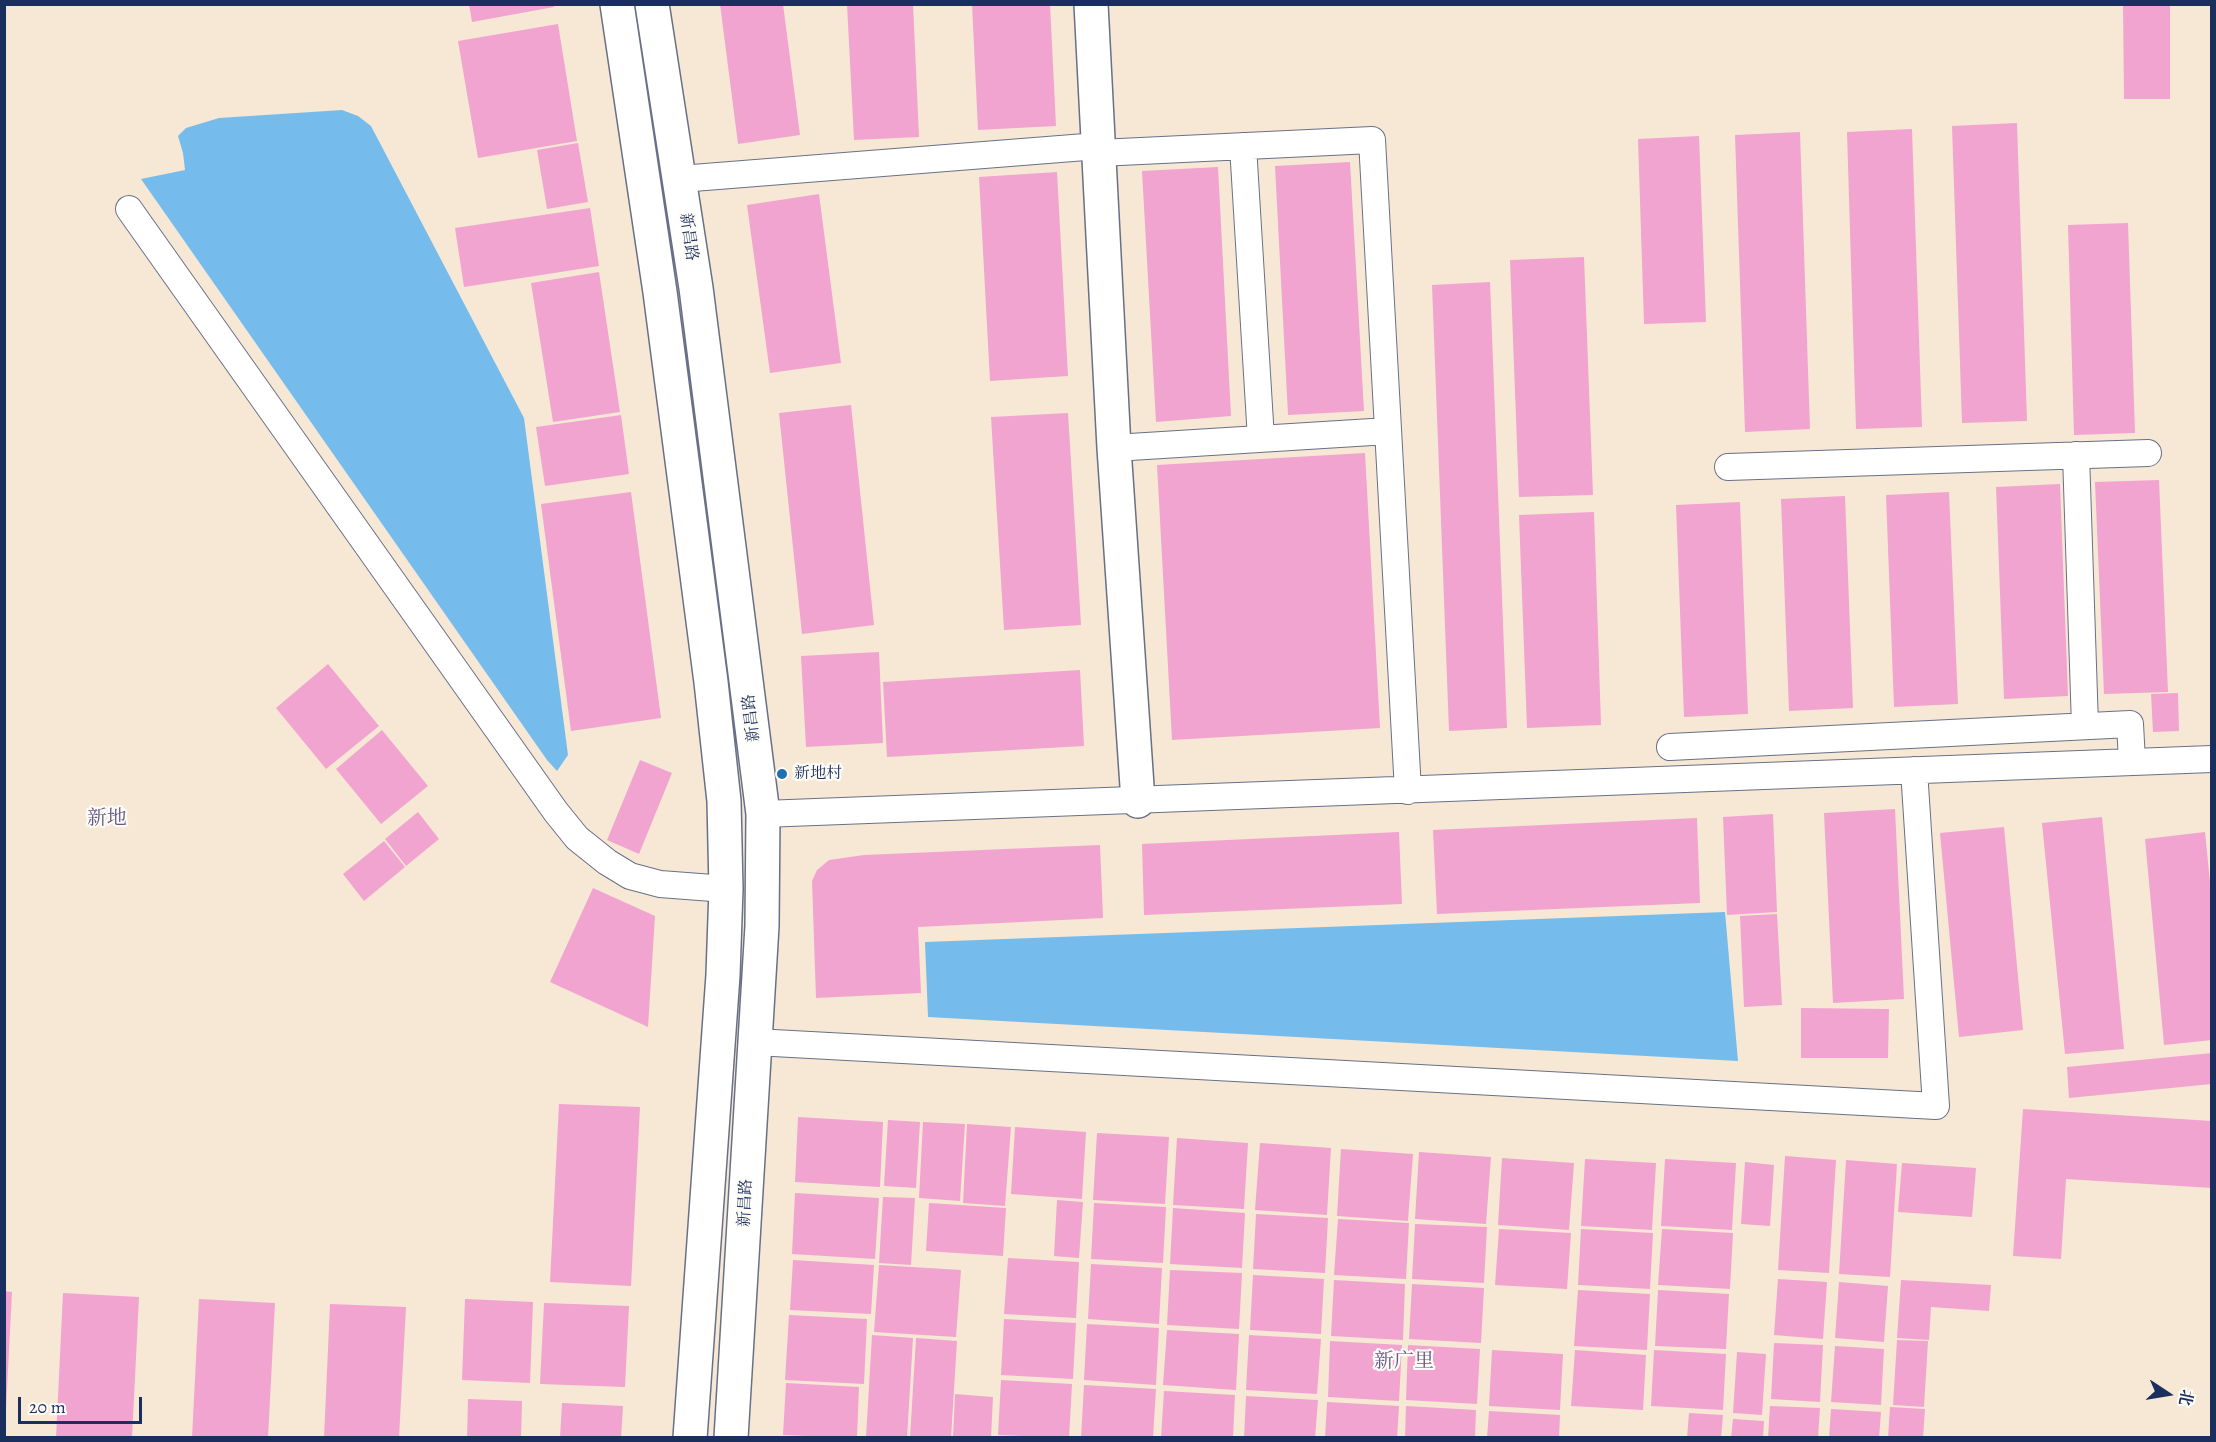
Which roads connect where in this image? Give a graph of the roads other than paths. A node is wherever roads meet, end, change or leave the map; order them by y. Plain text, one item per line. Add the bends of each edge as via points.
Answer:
1 (617, 4) edge
2 (652, 4) edge
3 (1091, 4) edge
4 (1243, 146) junction
5 (1098, 150) junction
6 (680, 179) junction
7 (129, 209) dead end
8 (1388, 431) junction
9 (1261, 439) junction
10 (1114, 448) junction
11 (2148, 453) dead end
12 (2076, 455) junction
13 (1728, 467) dead end
14 (2085, 726) junction
15 (1670, 747) dead end
16 (2211, 759) edge
17 (2132, 761) junction
18 (1914, 770) junction
19 (1407, 791) junction
20 (1138, 801) junction
21 (763, 814) junction
22 (726, 888) junction
23 (755, 1042) junction
24 (690, 1437) edge
25 (731, 1437) edge

1 - 22 street via 660,292 711,682 724,801
2 - 6 street, 新昌路
3 - 5 street
4 - 5 lane
4 - 8 lane via 1372,140
4 - 9 lane
5 - 6 lane
5 - 10 street
6 - 21 street, 新昌路
7 - 22 lane via 577,838 630,876 660,884
8 - 9 lane
8 - 19 lane
9 - 10 lane
10 - 20 street
11 - 12 lane
12 - 13 lane
12 - 14 lane
14 - 15 lane
14 - 17 lane via 2130,724
16 - 17 lane
17 - 18 lane
18 - 19 lane
18 - 23 lane via 1936,1106
19 - 20 lane
20 - 21 lane
21 - 23 street, 新昌路
22 - 24 street
23 - 25 street, 新昌路

